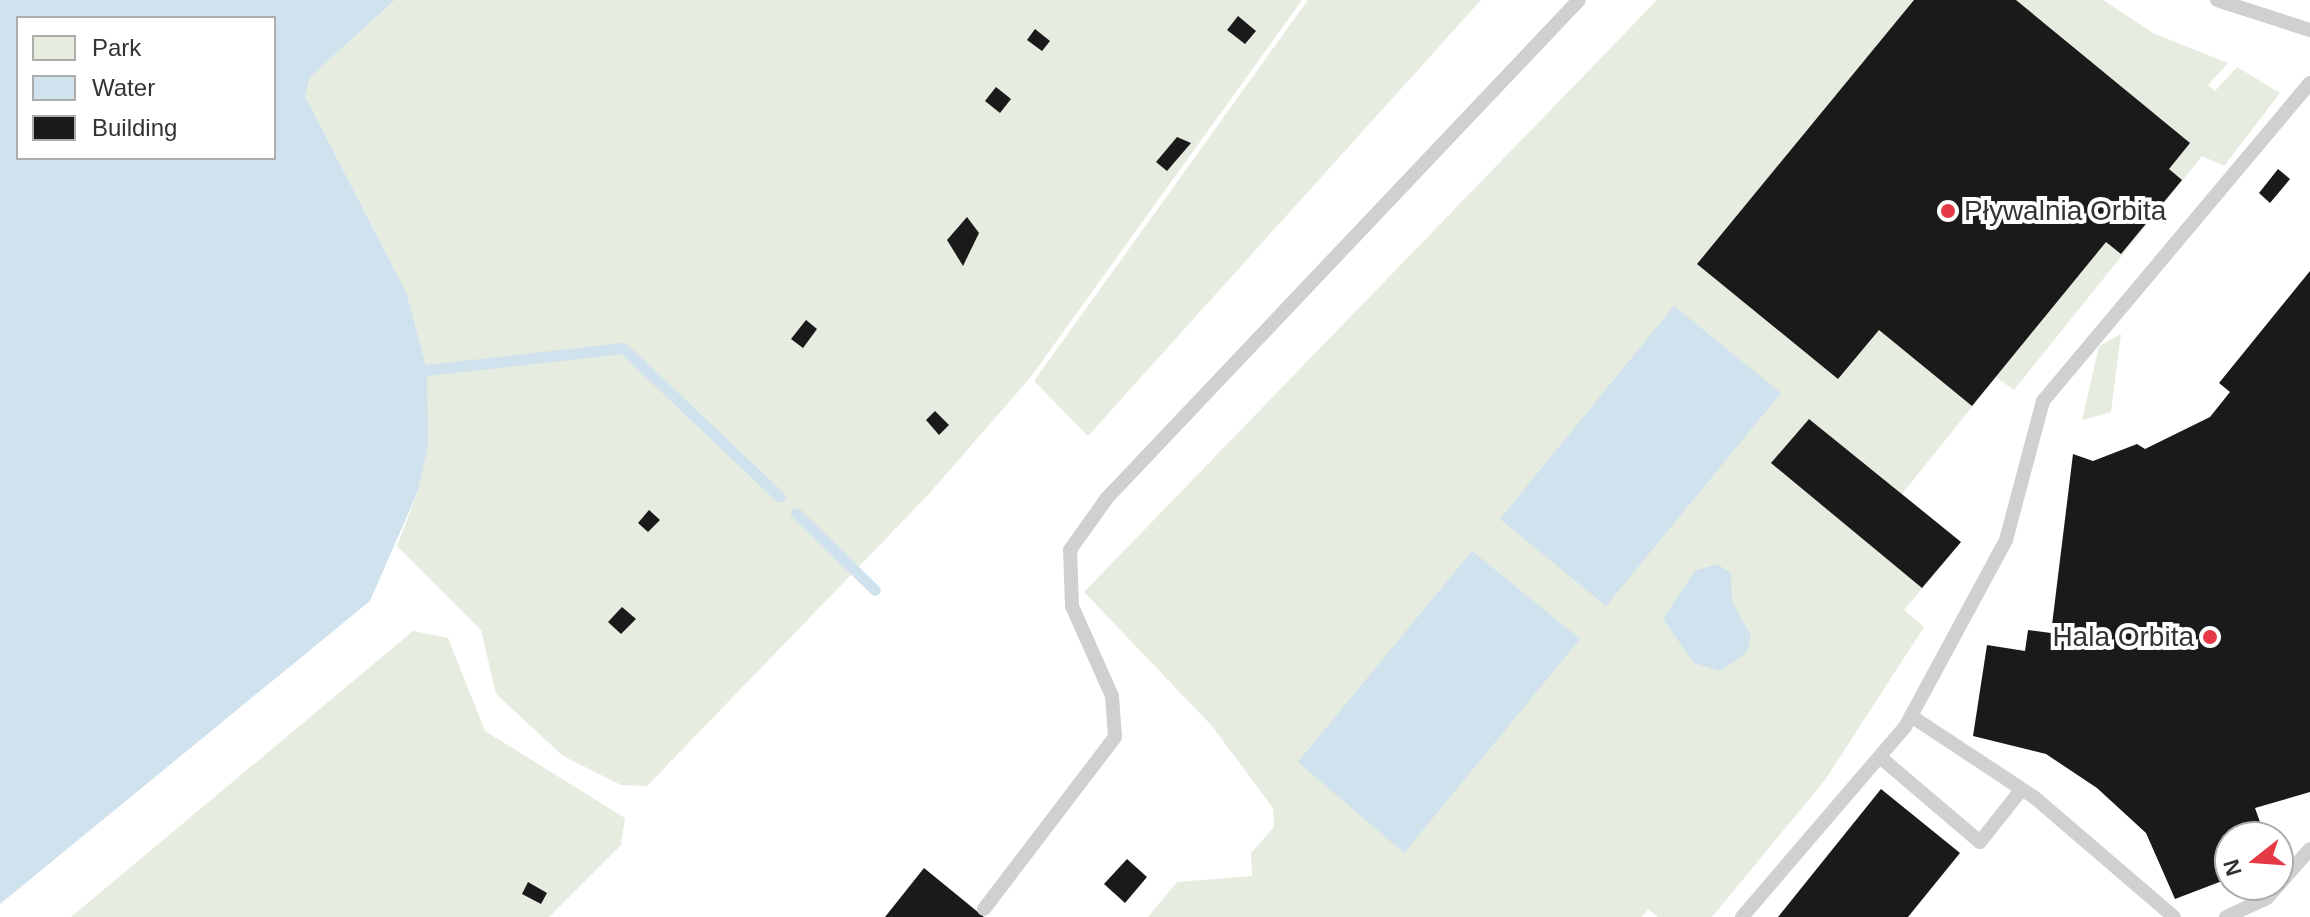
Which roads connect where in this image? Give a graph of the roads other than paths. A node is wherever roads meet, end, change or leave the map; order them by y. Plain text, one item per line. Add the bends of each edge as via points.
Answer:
1 (1579, 0) edge
2 (2217, 0) edge
3 (2310, 30) edge
4 (2310, 83) edge
5 (1911, 716) junction
6 (1880, 757) junction
7 (2021, 790) junction
8 (2310, 849) edge
9 (984, 909) dead end
10 (1742, 917) edge
11 (2174, 917) edge
12 (2226, 917) edge

1 - 9 lane via 1107,498 1070,550 1072,606 1112,696 1115,737
2 - 3 lane
4 - 5 lane via 2043,401 2006,540
5 - 6 lane
5 - 7 lane
6 - 7 lane via 1980,842
6 - 10 lane
7 - 11 lane
8 - 12 lane via 2267,898

